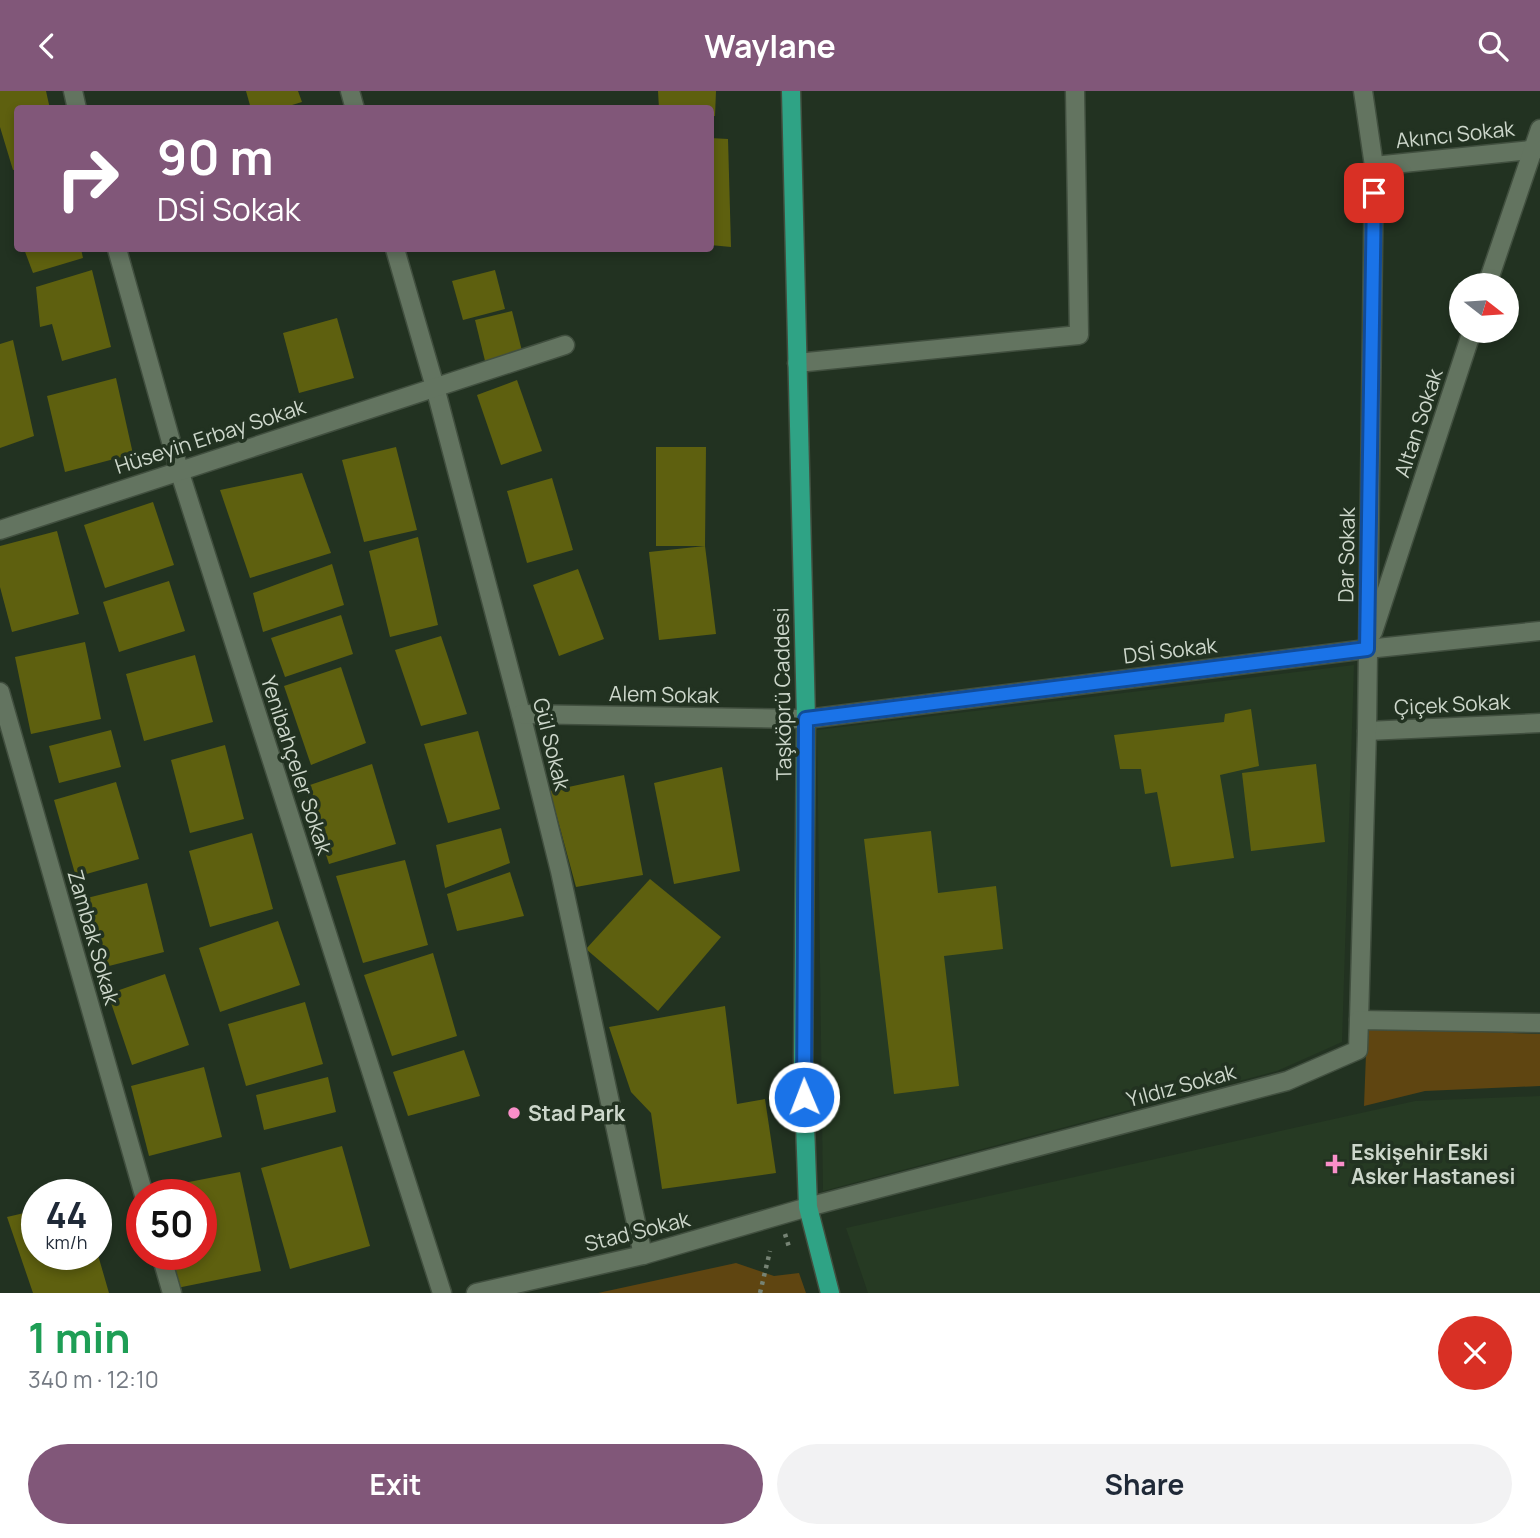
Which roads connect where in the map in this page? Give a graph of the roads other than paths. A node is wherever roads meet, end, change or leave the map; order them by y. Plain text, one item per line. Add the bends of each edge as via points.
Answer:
1 (791, 91) edge
2 (1075, 91) edge
3 (1363, 91) edge
4 (1540, 129) edge
5 (1536, 149) edge
6 (1374, 166) junction
7 (118, 252) edge
8 (396, 252) edge
9 (1491, 273) edge
10 (1468, 343) edge
11 (565, 345) dead end
12 (797, 363) junction
13 (435, 387) junction
14 (179, 470) junction
15 (0, 530) edge
16 (1540, 631) edge
17 (1367, 649) junction
18 (0, 692) edge
19 (521, 714) junction
20 (806, 719) junction
21 (1540, 723) edge
22 (1367, 731) junction
23 (1359, 1020) junction
24 (1540, 1023) edge
25 (139, 1179) edge
26 (808, 1207) junction
27 (643, 1255) junction
28 (165, 1270) edge
29 (172, 1293) edge
30 (442, 1293) edge
31 (476, 1293) edge
32 (831, 1293) edge

1 - 12 main road, Taşköprü Caddesi
2 - 12 street via 1079,335
3 - 6 street, Dar Sokak
4 - 5 street
5 - 6 street, Akıncı Sokak
5 - 9 street
6 - 17 street, Dar Sokak
7 - 14 street, Yenibahçeler Sokak
8 - 13 street, Gül Sokak
10 - 17 street, Altan Sokak
11 - 13 street, Hüseyin Erbay Sokak
12 - 20 main road, Taşköprü Caddesi
13 - 14 street, Hüseyin Erbay Sokak
13 - 19 street, Gül Sokak
14 - 15 street, Hüseyin Erbay Sokak
14 - 30 street, Yenibahçeler Sokak
16 - 17 street, DSİ Sokak
17 - 20 street, DSİ Sokak
17 - 22 street, Dar Sokak
18 - 25 street, Zambak Sokak
19 - 20 street, Alem Sokak
19 - 27 street, Gül Sokak via 560,871
20 - 26 main road, Taşköprü Caddesi via 803,1069
21 - 22 street, Çiçek Sokak
22 - 23 street, Dar Sokak
23 - 24 street
23 - 26 street, Yıldız Sokak via 1358,1050 1287,1081
26 - 27 street, Stad Sokak
26 - 32 main road, Taşköprü Caddesi
27 - 31 street, Stad Sokak
28 - 29 street

